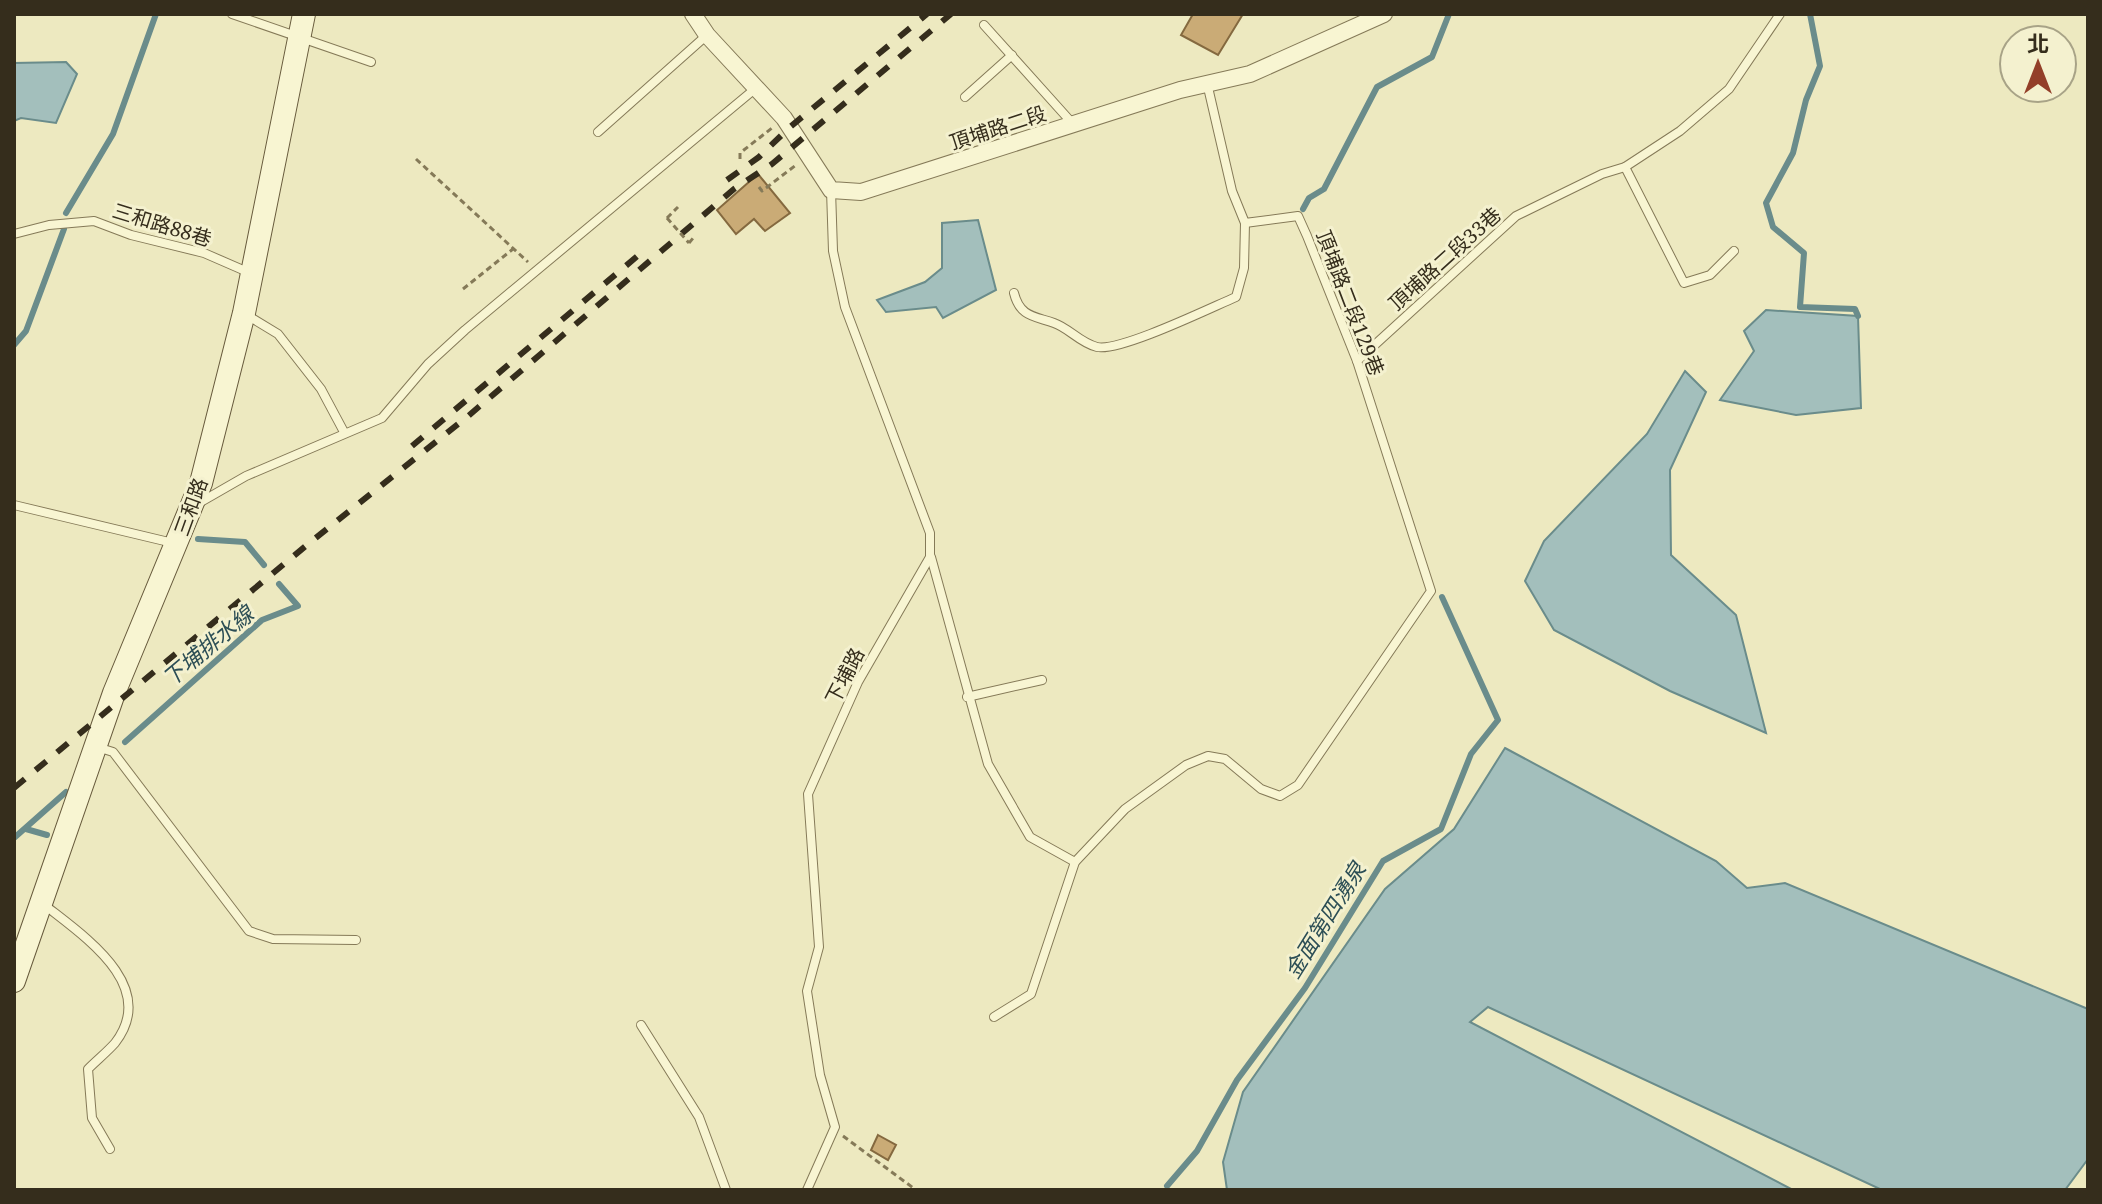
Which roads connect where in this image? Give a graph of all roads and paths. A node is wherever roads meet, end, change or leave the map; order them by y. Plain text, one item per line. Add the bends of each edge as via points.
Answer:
1 (232, 14) edge
2 (693, 14) edge
3 (1353, 14) edge
4 (1384, 14) edge
5 (1780, 14) edge
6 (1369, 23) junction
7 (302, 25) edge
8 (984, 25) dead end
9 (707, 35) junction
10 (1012, 55) junction
11 (371, 62) dead end
12 (1207, 83) junction
13 (757, 87) junction
14 (965, 97) dead end
15 (784, 118) junction
16 (1073, 124) junction
17 (598, 132) dead end
18 (809, 155) junction
19 (416, 159) dead end
20 (740, 159) dead end
21 (1625, 167) junction
22 (759, 187) dead end
23 (831, 190) junction
24 (678, 207) dead end
25 (1245, 223) junction
26 (14, 234) edge
27 (694, 237) dead end
28 (513, 249) junction
29 (1734, 251) dead end
30 (536, 270) junction
31 (251, 273) junction
32 (463, 289) dead end
33 (1014, 293) dead end
34 (244, 313) junction
35 (1357, 361) junction
36 (344, 432) junction
37 (14, 505) edge
38 (194, 506) junction
39 (178, 544) junction
40 (930, 557) junction
41 (1042, 680) dead end
42 (967, 697) junction
43 (96, 747) junction
44 (1075, 862) junction
45 (42, 902) junction
46 (356, 940) dead end
47 (14, 981) edge
48 (994, 1017) dead end
49 (641, 1025) dead end
50 (835, 1127) junction
51 (110, 1149) dead end
52 (726, 1190) edge
53 (807, 1190) edge
54 (916, 1190) edge

1 - 7 lane
2 - 9 street
3 - 6 lane
4 - 6 street, 頂埔路二段
5 - 21 lane, 頂埔路二段33巷 via 1729,89 1680,131
6 - 12 street, 頂埔路二段 via 1250,74
7 - 11 lane
7 - 31 main road, 三和路
8 - 10 lane
9 - 13 street
9 - 17 lane
10 - 14 lane
10 - 16 lane
12 - 16 street, 頂埔路二段
12 - 25 lane via 1232,191
13 - 15 street
13 - 30 lane
15 - 18 street
15 - 20 path via 740,153
16 - 23 street, 頂埔路二段 via 861,192
18 - 22 path via 762,191
18 - 23 street
19 - 28 path
21 - 29 lane via 1684,283 1710,275
21 - 35 lane, 頂埔路二段33巷 via 1516,216
23 - 40 lane via 833,251 845,307 930,533
24 - 27 path, bridge via 667,218 689,243
25 - 33 lane via 1244,268 1236,297 1129,342 1100,348 1058,324 1029,317
25 - 35 lane, 頂埔路二段129巷 via 1298,216
26 - 31 lane, 三和路88巷 via 94,221 204,253
28 - 30 path
28 - 32 path
30 - 36 lane via 428,364 382,418
31 - 34 main road, 三和路
34 - 36 lane via 278,334 321,389
34 - 38 main road, 三和路
35 - 44 lane, 頂埔路二段129巷 via 1431,591 1298,785 1280,796 1261,789 1225,759 1208,756 1186,765 1125,809
36 - 38 lane
37 - 39 lane
38 - 39 main road, 三和路
39 - 43 main road, 三和路
40 - 42 lane
40 - 50 lane, 下埔路 via 858,682 808,794 819,947 807,991 820,1075
41 - 42 lane
42 - 44 lane via 988,764 1030,837
43 - 45 main road, 三和路
43 - 46 lane via 113,752 249,931 273,939
44 - 48 lane via 1031,994
45 - 47 main road, 三和路
45 - 51 lane via 103,953 126,986 129,1011 116,1042 88,1069 92,1118
49 - 52 lane via 699,1117
50 - 53 lane
50 - 54 path

